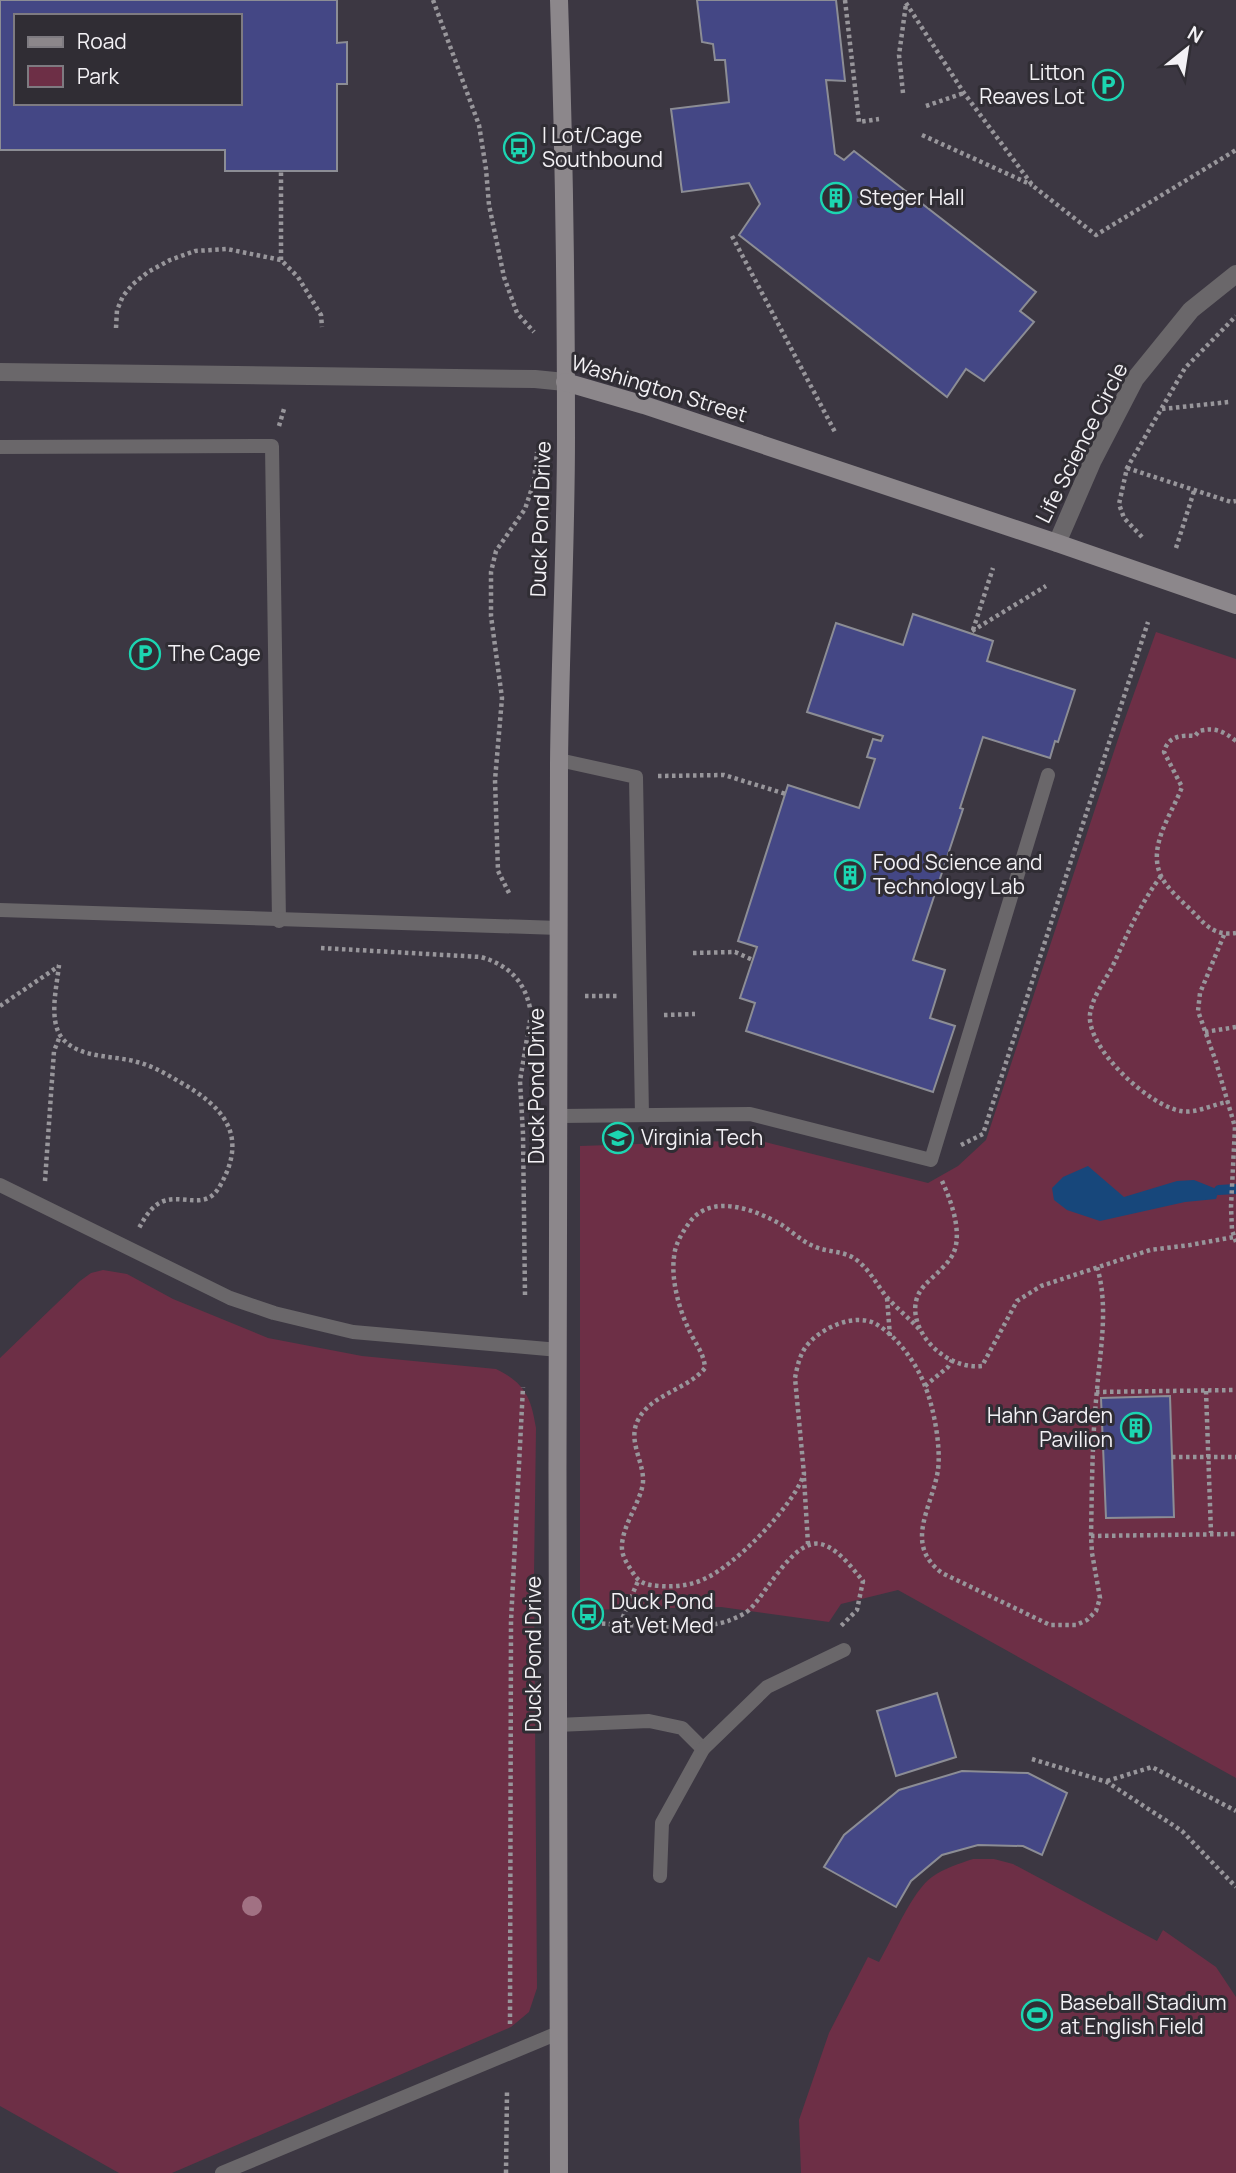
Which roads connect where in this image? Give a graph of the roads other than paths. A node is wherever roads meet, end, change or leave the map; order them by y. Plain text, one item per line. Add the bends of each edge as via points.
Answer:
1 (559, 0) edge
2 (1236, 274) edge
3 (0, 372) edge
4 (565, 382) junction
5 (0, 447) edge
6 (1057, 543) junction
7 (1236, 605) edge
8 (559, 760) junction
9 (1048, 775) dead end
10 (0, 911) edge
11 (279, 921) junction
12 (559, 928) junction
13 (642, 1115) junction
14 (560, 1116) junction
15 (0, 1185) edge
16 (559, 1350) junction
17 (844, 1650) dead end
18 (557, 1725) junction
19 (703, 1749) junction
20 (660, 1876) dead end
21 (558, 2032) junction
22 (222, 2173) edge
23 (559, 2173) edge

1 - 4 street, Duck Pond Drive
2 - 6 street, Life Science Circle via 1191,310 1135,379
3 - 4 street, Washington Street
4 - 6 street, Washington Street
4 - 8 street, Duck Pond Drive
5 - 11 lane via 272,446
6 - 7 street, Washington Street
8 - 12 street, Duck Pond Drive
8 - 13 lane via 636,777
9 - 13 lane via 931,1160 750,1114
10 - 11 lane
11 - 12 lane
12 - 14 street, Duck Pond Drive
13 - 14 lane
14 - 16 street, Duck Pond Drive
15 - 16 lane via 230,1298 274,1313 353,1332
16 - 18 street, Duck Pond Drive
17 - 19 lane via 767,1687
18 - 19 lane via 649,1721 682,1728
18 - 21 street, Duck Pond Drive
19 - 20 lane via 662,1823
21 - 22 lane
21 - 23 street, Duck Pond Drive

